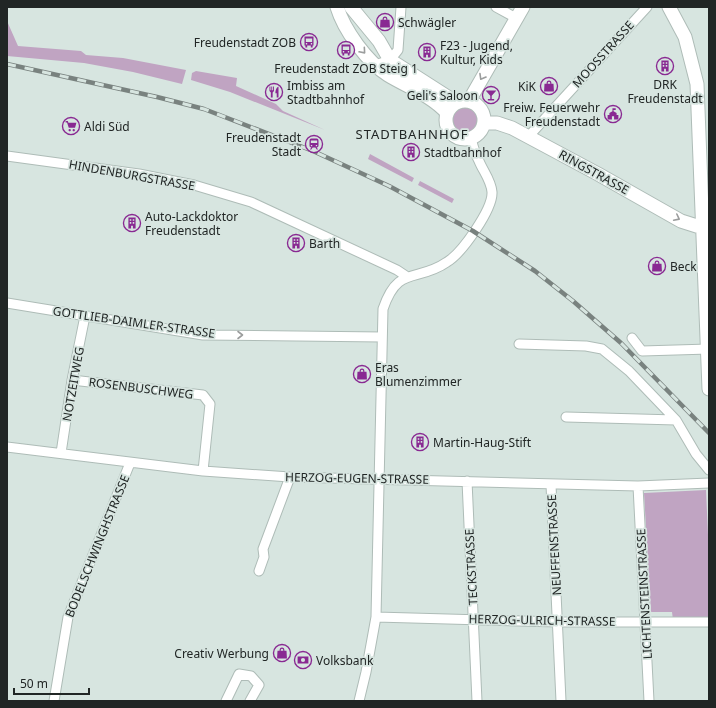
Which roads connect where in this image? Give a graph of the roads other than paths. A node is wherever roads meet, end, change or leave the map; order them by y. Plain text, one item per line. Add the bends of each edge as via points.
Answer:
1 (351, 7) edge
2 (401, 7) edge
3 (496, 7) edge
4 (646, 7) edge
5 (669, 7) edge
6 (339, 9) edge
7 (519, 13) edge
8 (390, 60) junction
9 (375, 65) junction
10 (463, 102) junction
11 (447, 113) junction
12 (484, 123) junction
13 (528, 136) junction
14 (470, 138) junction
15 (7, 156) edge
16 (706, 227) edge
17 (406, 276) junction
18 (7, 304) edge
19 (85, 316) junction
20 (382, 337) junction
21 (632, 338) dead end
22 (519, 344) dead end
23 (708, 349) edge
24 (72, 380) junction
25 (709, 389) edge
26 (566, 417) dead end
27 (676, 420) junction
28 (7, 447) edge
29 (61, 453) junction
30 (130, 463) junction
31 (709, 470) edge
32 (203, 471) junction
33 (290, 477) junction
34 (380, 479) junction
35 (467, 481) junction
36 (709, 483) edge
37 (551, 485) junction
38 (638, 486) junction
39 (259, 571) dead end
40 (376, 617) junction
41 (474, 620) junction
42 (558, 622) junction
43 (646, 622) junction
44 (709, 622) edge
45 (54, 701) edge
46 (226, 701) edge
47 (250, 701) edge
48 (359, 701) edge
49 (477, 701) edge
50 (561, 701) edge
51 (649, 701) edge

1 - 8 main road via 379,41
2 - 8 street via 398,50
3 - 7 street
4 - 13 street, MOOSSTRASSE
5 - 16 main road via 686,37 697,84
6 -> 9 main road via 358,46
7 -> 10 main road
8 - 9 street
8 - 10 main road
9 - 11 main road via 386,74 433,100
10 - 11 main road
10 - 12 main road via 479,107
11 - 14 main road via 447,125 453,135
12 - 13 main road, RINGSTRASSE via 496,123
12 - 14 main road via 480,133
13 -> 16 main road, RINGSTRASSE via 682,221
14 - 17 street via 489,180 492,191 490,205 462,249 448,262 438,268
15 - 17 street, HINDENBURGSTRASSE via 143,175 194,185 251,202
16 - 23 main road
17 - 20 street via 388,293 382,309
18 - 19 street, GOTTLIEB-DAIMLER-STRASSE
19 -> 20 street, GOTTLIEB-DAIMLER-STRASSE via 203,335
19 - 24 street, NOTZEITWEG
20 - 34 street
21 - 23 street via 642,351
22 - 27 street via 586,346 602,349 630,370
23 - 25 main road
24 - 29 street, NOTZEITWEG
24 - 32 street, ROSENBUSCHWEG via 203,396 210,404
26 - 27 street
27 - 31 street via 696,454
28 - 29 street, HERZOG-EUGEN-STRASSE
29 - 30 street, HERZOG-EUGEN-STRASSE
30 - 32 street, HERZOG-EUGEN-STRASSE
30 - 45 street, BODELSCHWINGHSTRASSE via 68,617
32 - 33 street, HERZOG-EUGEN-STRASSE
33 - 34 street, HERZOG-EUGEN-STRASSE
33 - 39 street via 264,549
34 - 35 street, HERZOG-EUGEN-STRASSE
34 - 40 street
35 - 37 street, HERZOG-EUGEN-STRASSE
35 - 41 street, TECKSTRASSE
36 - 38 street, HERZOG-EUGEN-STRASSE
37 - 38 street, HERZOG-EUGEN-STRASSE
37 - 42 street, NEUFFENSTRASSE
38 - 43 street, LICHTENSTEINSTRASSE
40 - 41 street, HERZOG-ULRICH-STRASSE
40 - 48 street
41 - 42 street, HERZOG-ULRICH-STRASSE
41 - 49 street, TECKSTRASSE
42 - 43 street, HERZOG-ULRICH-STRASSE
42 - 50 street, NEUFFENSTRASSE
43 - 44 street, HERZOG-ULRICH-STRASSE
43 - 51 street, LICHTENSTEINSTRASSE
46 - 47 street via 239,674 251,676 259,685

